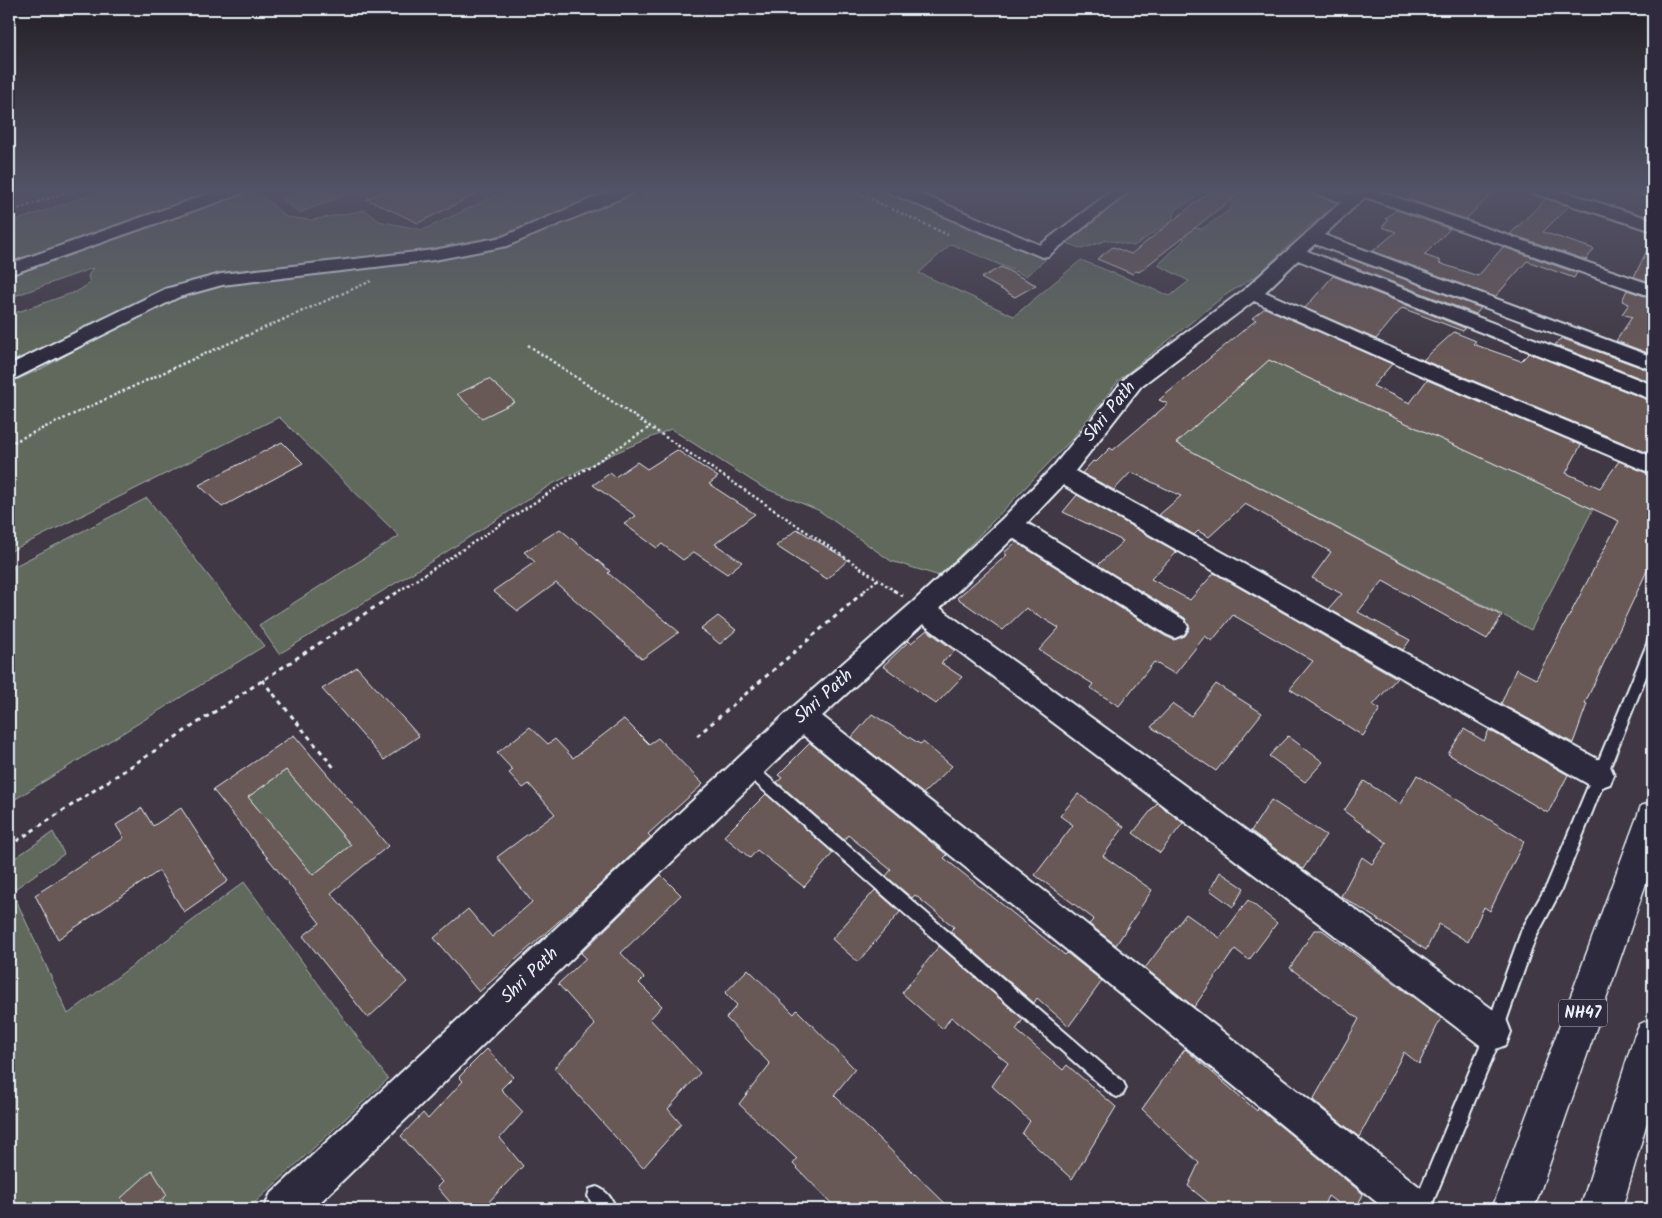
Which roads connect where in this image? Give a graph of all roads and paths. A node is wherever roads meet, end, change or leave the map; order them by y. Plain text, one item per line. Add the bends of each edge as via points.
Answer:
1 (77, 246) edge
2 (482, 246) edge
3 (1028, 246) edge
4 (1050, 246) edge
5 (1303, 246) edge
6 (1306, 246) edge
7 (1306, 246) edge
8 (1519, 246) edge
9 (9, 270) edge
10 (380, 280) dead end
11 (1653, 290) edge
12 (1252, 293) junction
13 (528, 345) dead end
14 (1653, 364) edge
15 (9, 373) edge
16 (1653, 393) edge
17 (650, 428) junction
18 (9, 444) edge
19 (1653, 466) edge
20 (1061, 473) junction
21 (1011, 525) junction
22 (878, 579) junction
23 (922, 609) junction
24 (1175, 627) dead end
25 (1653, 644) edge
26 (262, 680) junction
27 (802, 717) junction
28 (697, 736) dead end
29 (748, 768) junction
30 (336, 770) dead end
31 (1599, 775) junction
32 (1653, 817) edge
33 (9, 846) edge
34 (1493, 1032) junction
35 (1653, 1037) edge
36 (1117, 1088) dead end
37 (284, 1209) edge
38 (1416, 1209) edge
39 (1421, 1209) edge
40 (1513, 1209) edge
41 (1601, 1209) edge

1 - 9 street
2 - 15 street via 434,255 221,280 172,293
3 - 4 street via 1042,252
5 - 12 street, Shri Path
6 - 14 street
7 - 16 street
8 - 11 street
10 - 18 path via 371,281 209,352
12 - 19 street
12 - 20 street, Shri Path via 1134,381
13 - 17 path
17 - 22 path
17 - 26 path
20 - 21 street, Shri Path
20 - 31 street
21 - 23 street, Shri Path
21 - 24 street
22 - 23 path
22 - 28 path
23 - 27 street, Shri Path
23 - 34 street
25 - 31 lane
26 - 30 path
26 - 33 path
27 - 29 street, Shri Path
27 - 38 street
29 - 36 lane
29 - 37 street, Shri Path
31 - 34 lane via 1553,890 1528,935
32 - 40 highway, NH47
34 - 39 lane
35 - 41 highway

